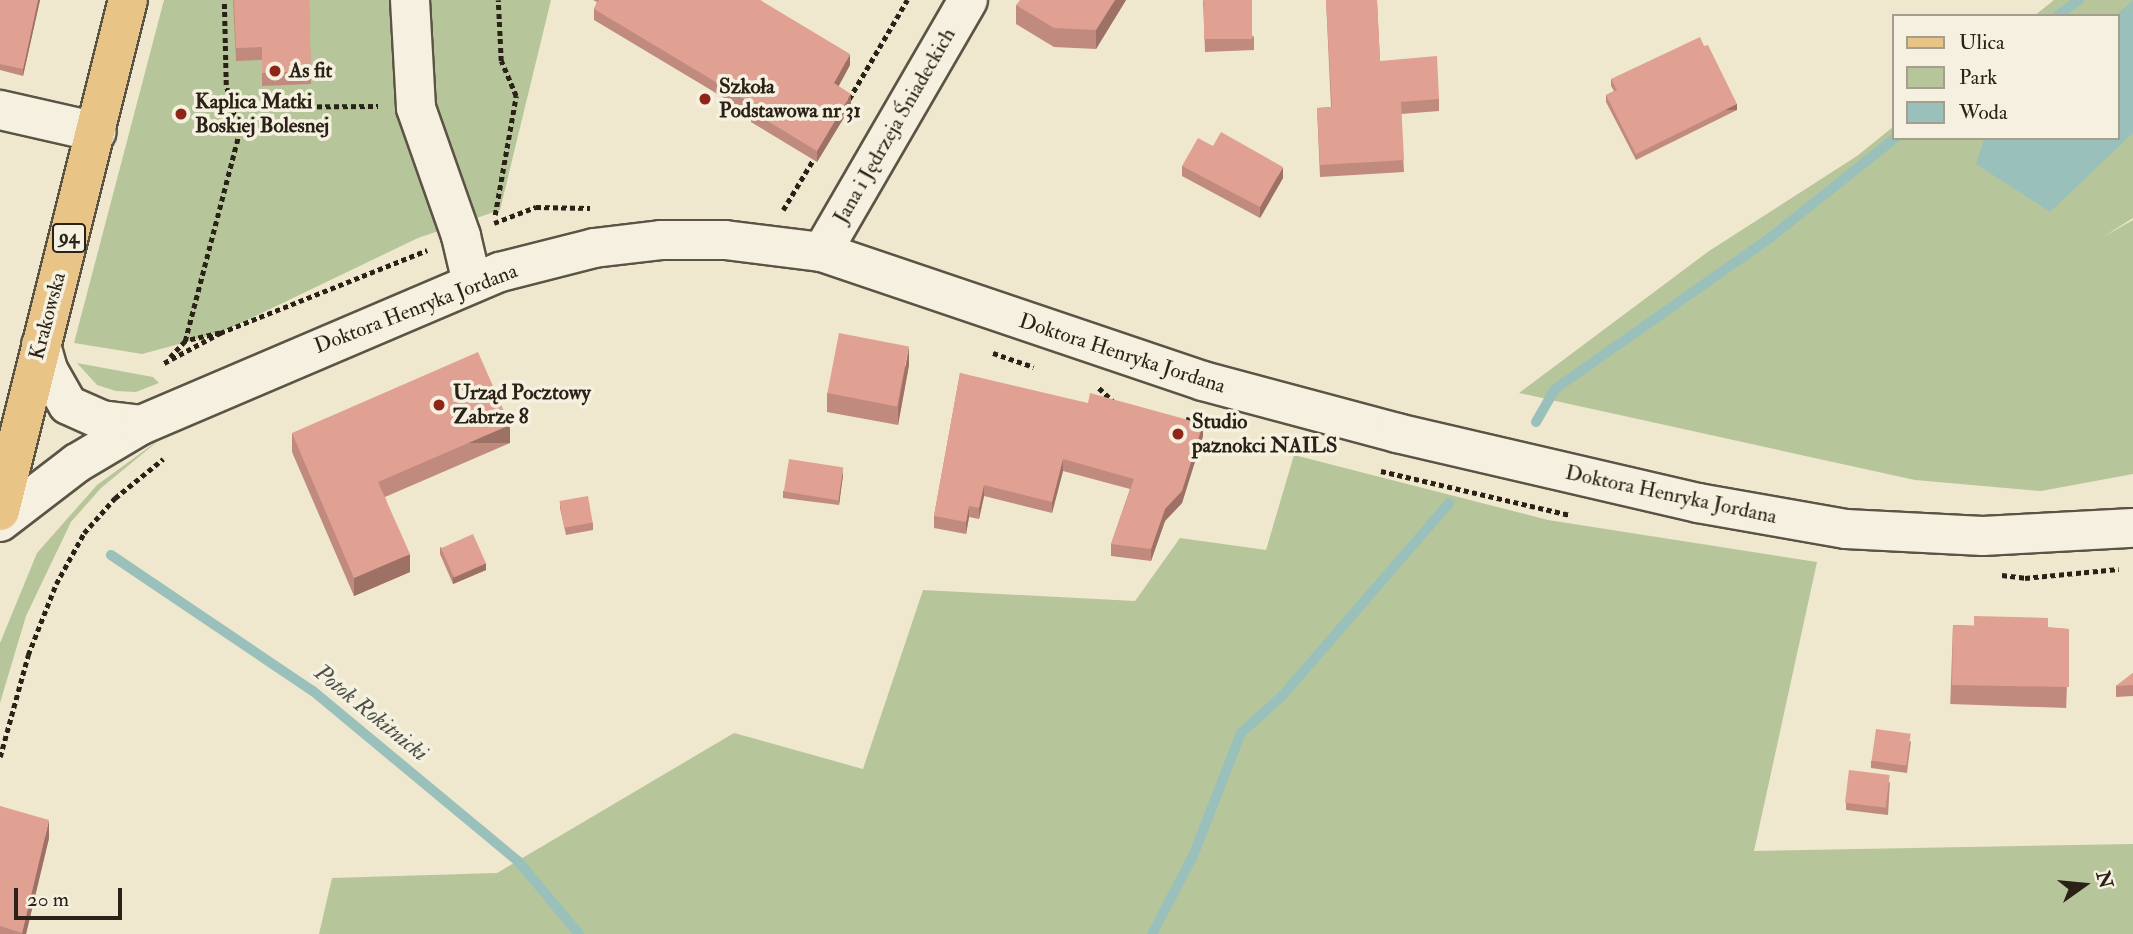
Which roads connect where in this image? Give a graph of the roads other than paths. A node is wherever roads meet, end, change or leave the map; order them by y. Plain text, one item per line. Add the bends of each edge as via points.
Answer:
1 (128, 0) edge
2 (410, 0) edge
3 (968, 0) edge
4 (0, 110) edge
5 (97, 132) junction
6 (822, 252) junction
7 (472, 283) junction
8 (41, 345) junction
9 (141, 425) junction
10 (0, 510) edge
11 (0, 522) edge
12 (2133, 528) edge

1 - 5 main road, Krakowska / 94
2 - 7 street via 416,108 477,230
3 - 6 street, Jana i Jędrzeja Śniadeckich
4 - 5 street
5 - 8 main road, Krakowska / 94
6 - 7 street, Doktora Henryka Jordana via 725,240 661,240 594,248
6 - 12 street, Doktora Henryka Jordana via 1203,381 1410,437 1698,503 1846,529 1983,536
7 - 9 street, Doktora Henryka Jordana
8 - 9 street via 48,370 68,405 101,420
8 - 10 main road, Krakowska / 94
9 - 11 street, Doktora Henryka Jordana via 77,463

